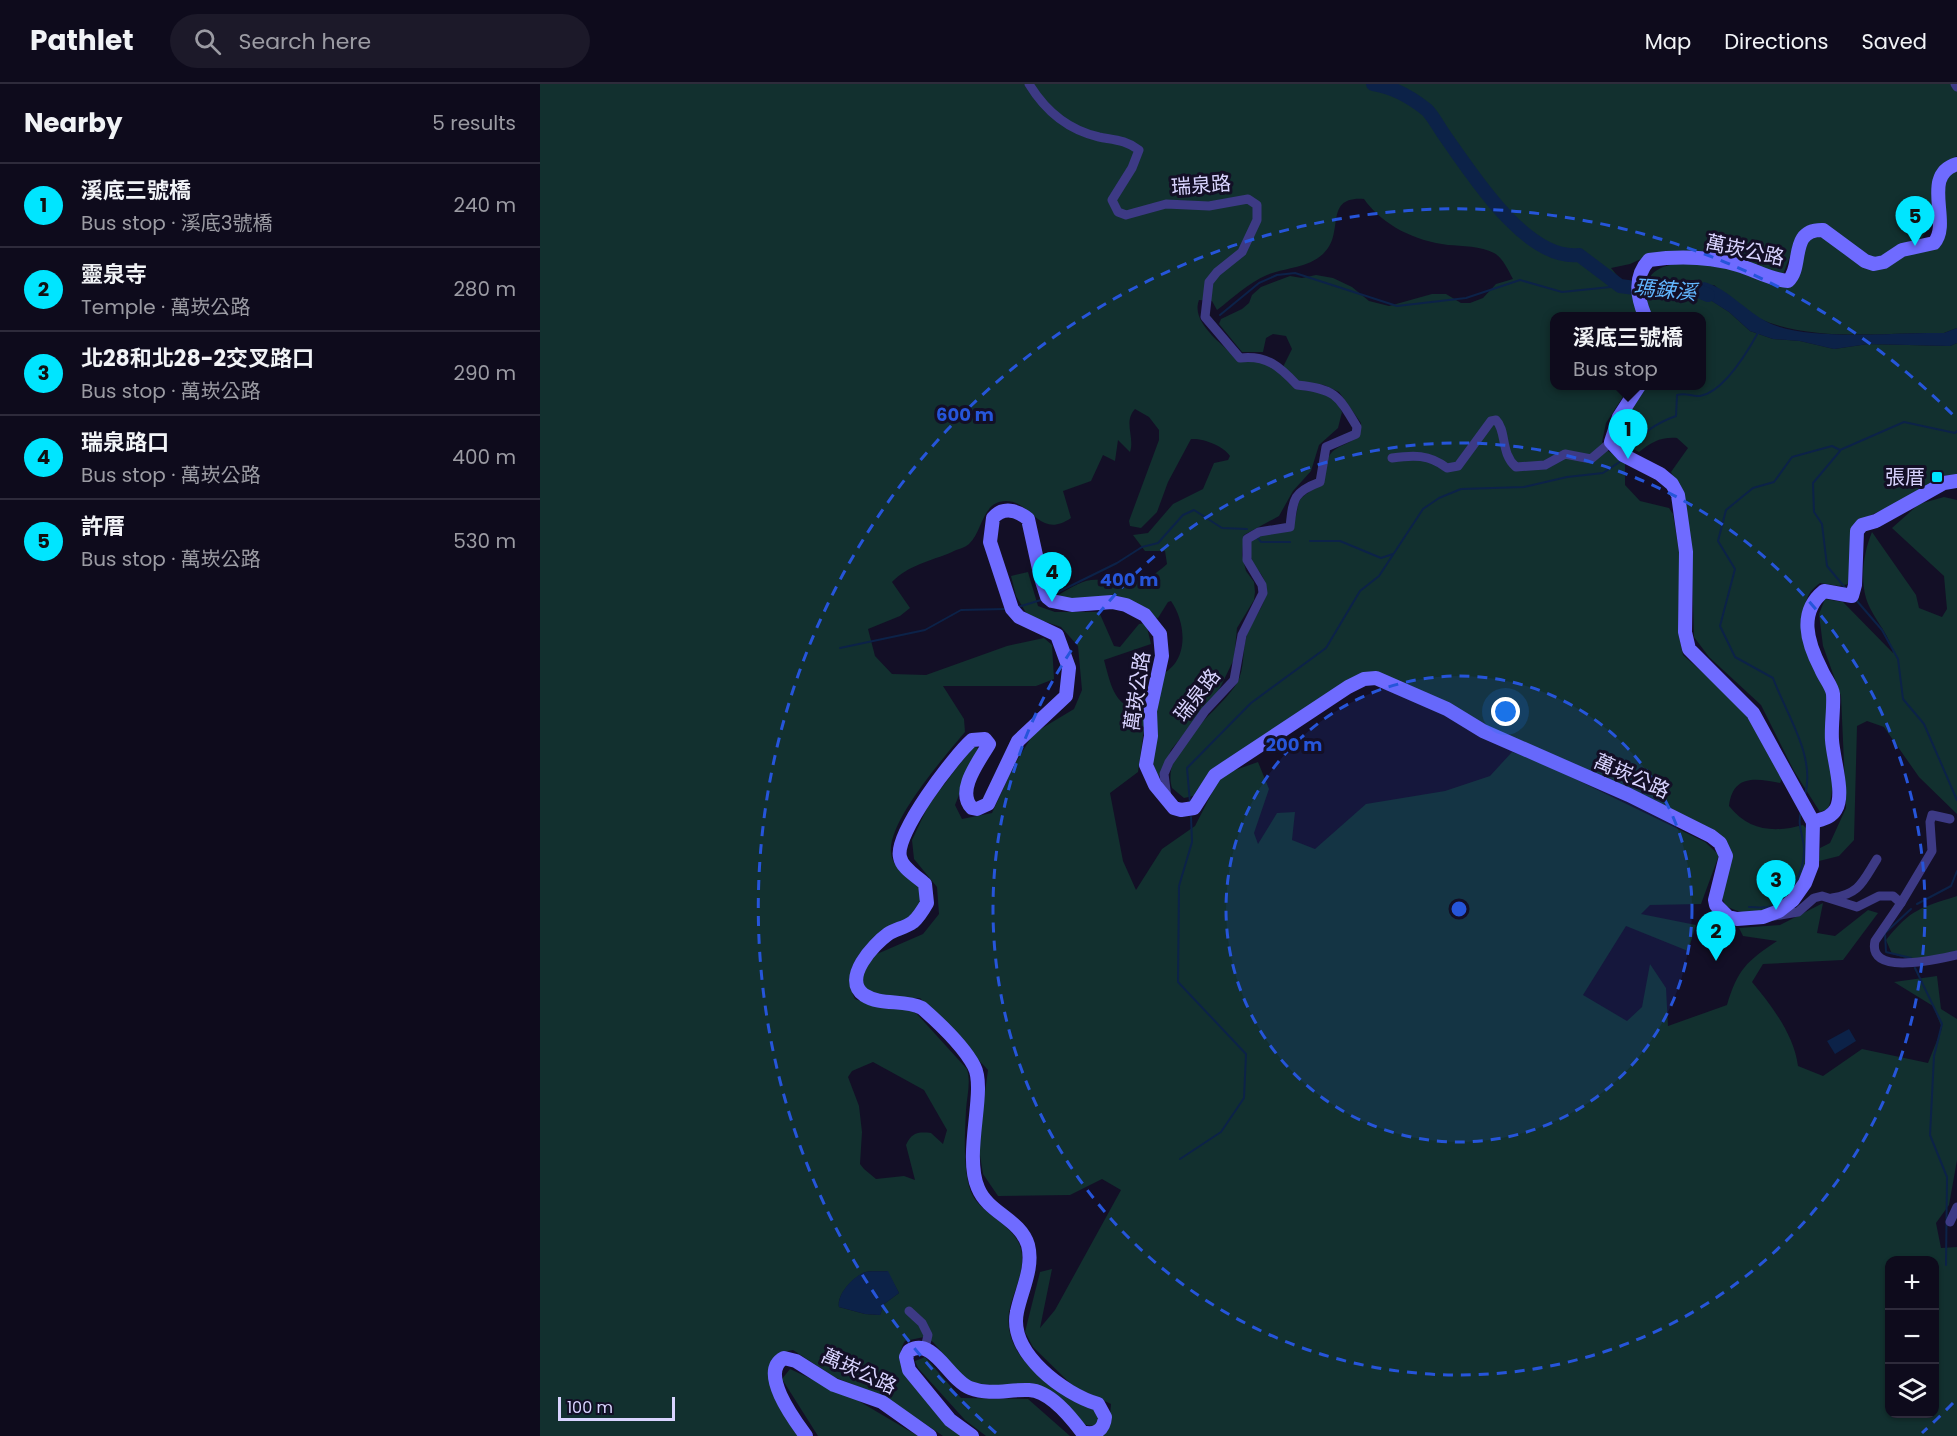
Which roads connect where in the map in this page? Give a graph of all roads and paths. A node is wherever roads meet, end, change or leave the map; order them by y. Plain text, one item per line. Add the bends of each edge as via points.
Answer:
1 (1029, 84) edge
2 (1957, 164) edge
3 (1643, 312) edge
4 (1636, 390) edge
5 (1611, 442) junction
6 (1392, 458) dead end
7 (1957, 481) edge
8 (1168, 801) junction
9 (1810, 816) junction
10 (1950, 819) dead end
11 (1877, 859) dead end
12 (1832, 898) junction
13 (1901, 903) junction
14 (1763, 917) junction
15 (1957, 955) edge
16 (1957, 1208) edge
17 (1950, 1222) dead end
18 (909, 1311) dead end
19 (925, 1348) junction
20 (806, 1436) edge
21 (930, 1436) edge
22 (972, 1436) edge

1 - 8 street, 瑞泉路 via 1071,129 1127,141 1139,150 1112,200 1118,212 1126,215 1166,204 1209,207 1254,201 1257,220 1242,252 1209,282 1205,317 1240,358 1267,359 1297,385 1322,388 1337,395 1357,427 1356,434 1326,447 1320,482 1298,493 1292,504 1290,527 1259,532 1246,539 1246,560 1263,593 1242,635 1234,680 1205,711 1169,762 1164,774
2 - 3 street, 萬崁公路 via 1948,167 1940,182 1939,238 1926,245 1902,250 1874,264 1839,239 1815,230 1807,234 1798,248 1793,276 1788,281 1720,261 1672,257 1649,260 1638,280
4 - 5 street via 1619,417
5 - 6 street via 1591,459 1565,454 1545,465 1516,467 1508,460 1496,420 1491,421 1458,466 1447,468 1437,460 1415,454
5 - 9 street, 萬崁公路 via 1626,457 1660,474 1678,495 1686,552 1685,632 1689,650 1753,713
7 - 9 street via 1944,483 1862,525 1857,531 1852,596 1824,591 1811,601 1807,617 1809,636 1833,693 1832,744 1839,796 1837,808 1828,818
8 - 14 street, 萬崁公路 via 1181,810 1194,808 1215,775 1348,687 1376,678 1711,836 1724,849 1726,859 1715,895 1716,905 1737,920
8 - 19 street, 萬崁公路 via 1146,765 1150,711 1162,656 1160,634 1145,615 1126,605 1052,601 1041,578 1028,519 1011,510 998,513 991,523 990,542 1012,609 1019,617 1057,635 1069,668 1066,696 1018,741 984,807 972,808 966,795 971,776 989,744 985,739 972,740 937,781 902,838 899,852 903,866 925,884 927,903 913,922 889,934 864,959 856,970 856,978 865,996 881,1002 913,1003 922,1008 974,1065 977,1084 972,1162 976,1182 983,1198 1016,1225 1028,1245 1029,1264 1016,1317 1018,1338 1025,1352 1052,1378 1079,1398 1098,1404 1103,1410 1104,1424 1096,1432 1082,1432 1057,1404 1038,1392 996,1393 967,1387 955,1380
9 - 14 street, 萬崁公路 via 1814,852 1805,883 1786,906
10 - 13 street via 1932,815 1932,851
11 - 12 street via 1857,890 1850,896
12 - 13 street via 1857,907 1879,896 1893,896
12 - 14 street via 1814,898 1798,912
13 - 15 street via 1875,941 1879,959 1927,962
16 - 17 street
18 - 19 street via 928,1335
19 - 22 street, 萬崁公路 via 909,1352 909,1370 950,1420
20 - 21 street, 萬崁公路 via 781,1399 775,1373 778,1362 784,1358 796,1361 834,1385 882,1402

